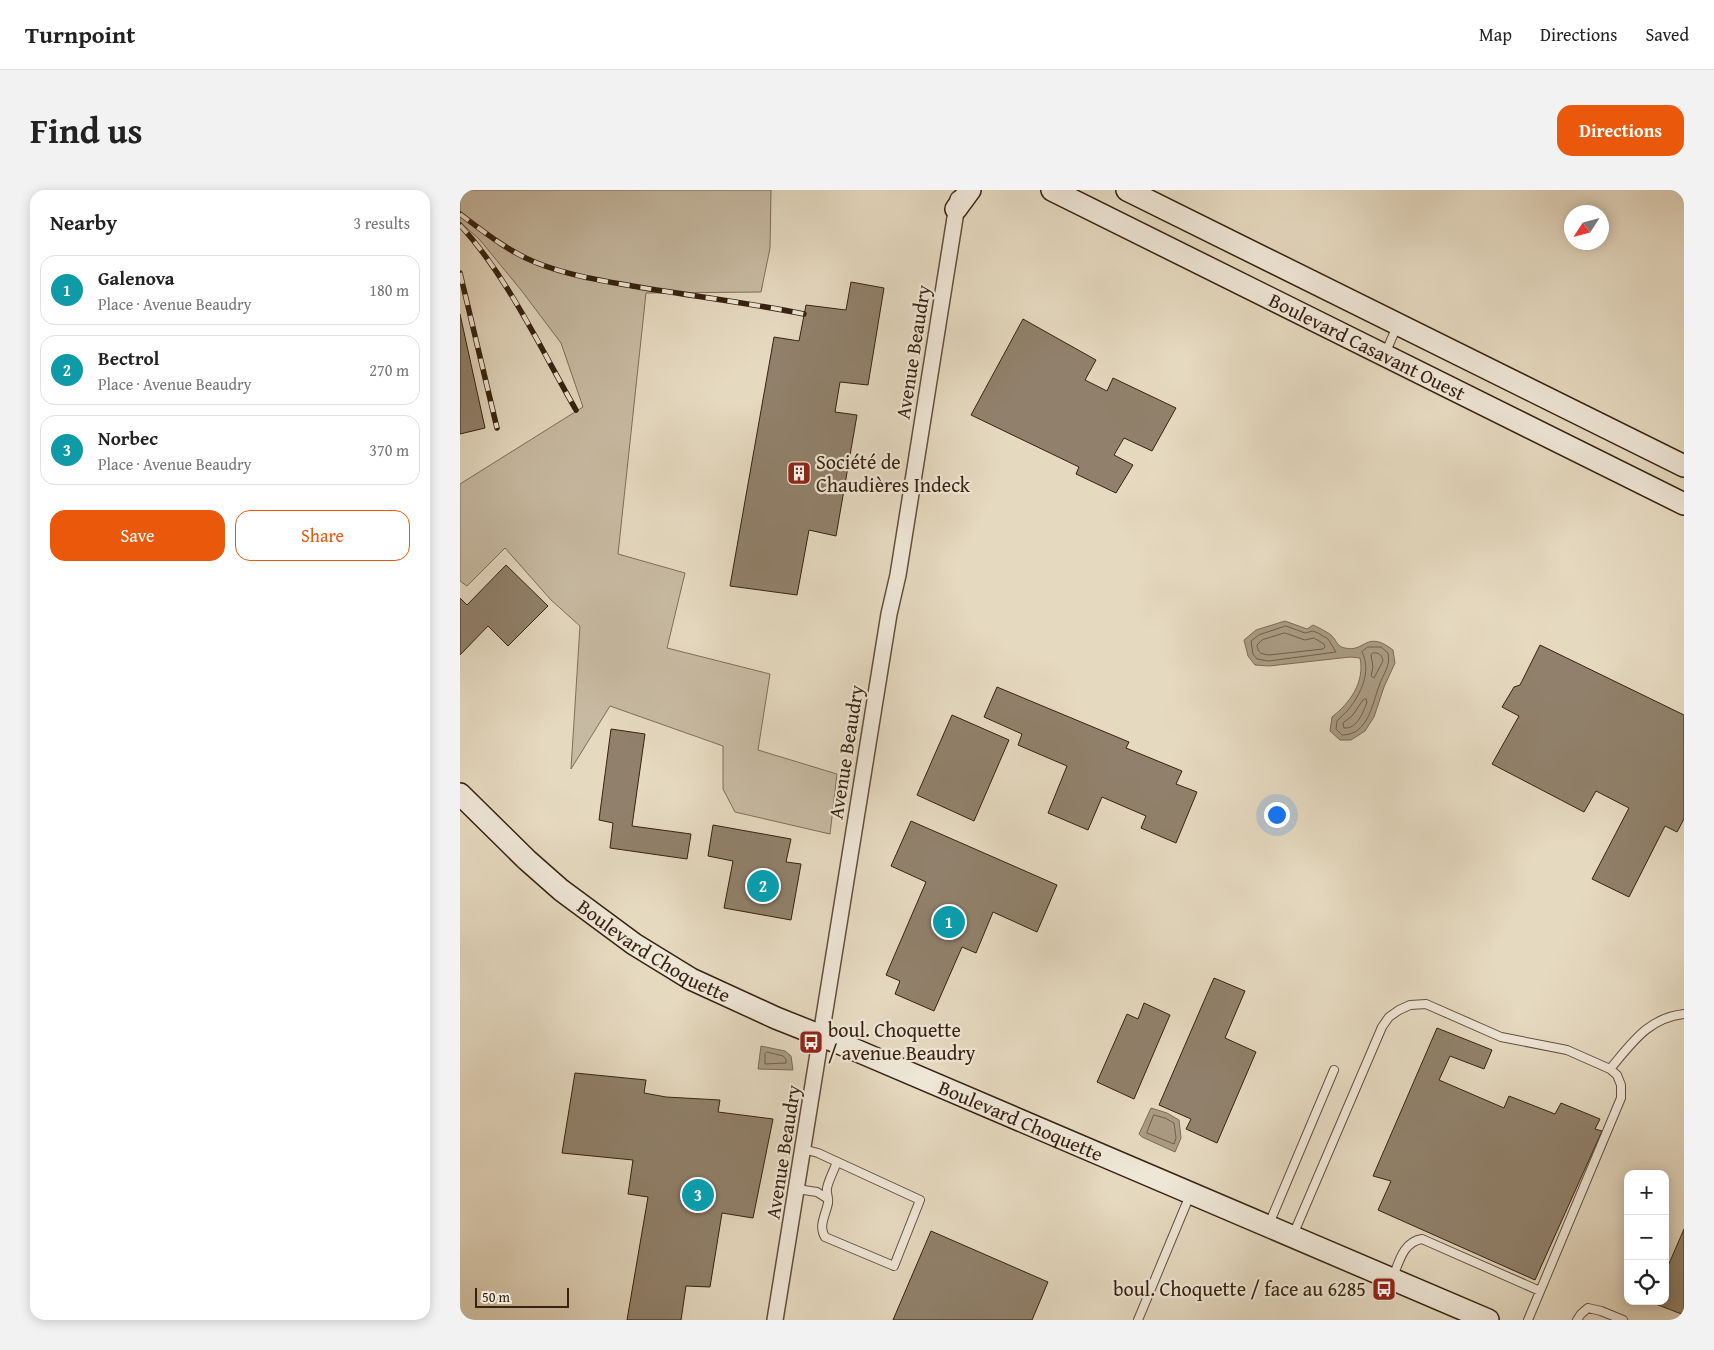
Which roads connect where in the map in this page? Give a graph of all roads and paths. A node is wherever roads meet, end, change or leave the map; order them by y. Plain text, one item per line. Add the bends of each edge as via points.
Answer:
1 (970, 190) edge
2 (1052, 190) edge
3 (1127, 190) edge
4 (958, 199) edge
5 (1398, 324) junction
6 (1384, 354) junction
7 (1684, 466) edge
8 (1684, 504) edge
9 (460, 794) edge
10 (1684, 1014) edge
11 (821, 1036) junction
12 (1610, 1069) junction
13 (1334, 1070) dead end
14 (803, 1149) junction
15 (837, 1162) junction
16 (797, 1189) junction
17 (1191, 1193) junction
18 (829, 1200) junction
19 (1268, 1226) junction
20 (1292, 1236) junction
21 (1392, 1279) junction
22 (1540, 1291) junction
23 (775, 1320) edge
24 (1138, 1320) edge
25 (1488, 1320) edge
26 (1528, 1320) edge
27 (1577, 1320) edge
28 (1623, 1320) edge

1 - 4 main road
2 - 6 main road, Boulevard Casavant Ouest
3 - 5 main road, Boulevard Casavant Ouest
4 - 11 street, Avenue Beaudry
5 - 6 lane
5 - 7 main road, Boulevard Casavant Ouest
6 - 8 main road, Boulevard Casavant Ouest
9 - 11 main road, Boulevard Choquette via 561,890 634,944 691,979
10 - 12 lane via 1670,1015 1644,1030
11 - 14 street, Avenue Beaudry
11 - 17 main road, Boulevard Choquette
12 - 20 lane via 1567,1050 1501,1037 1426,1004 1398,1010 1382,1027
12 - 22 lane via 1617,1074 1621,1098
13 - 19 lane
14 - 15 lane
14 - 16 street, Avenue Beaudry
15 - 18 lane via 827,1186
15 - 18 lane via 920,1200 894,1266 825,1237 822,1225
16 - 18 lane via 817,1192
16 - 23 street, Avenue Beaudry
17 - 19 main road, Boulevard Choquette
17 - 24 lane
19 - 20 main road, Boulevard Choquette
20 - 21 main road, Boulevard Choquette
21 - 22 lane via 1408,1245 1422,1239
21 - 25 main road, Boulevard Choquette
22 - 26 lane
27 - 28 lane via 1588,1308

